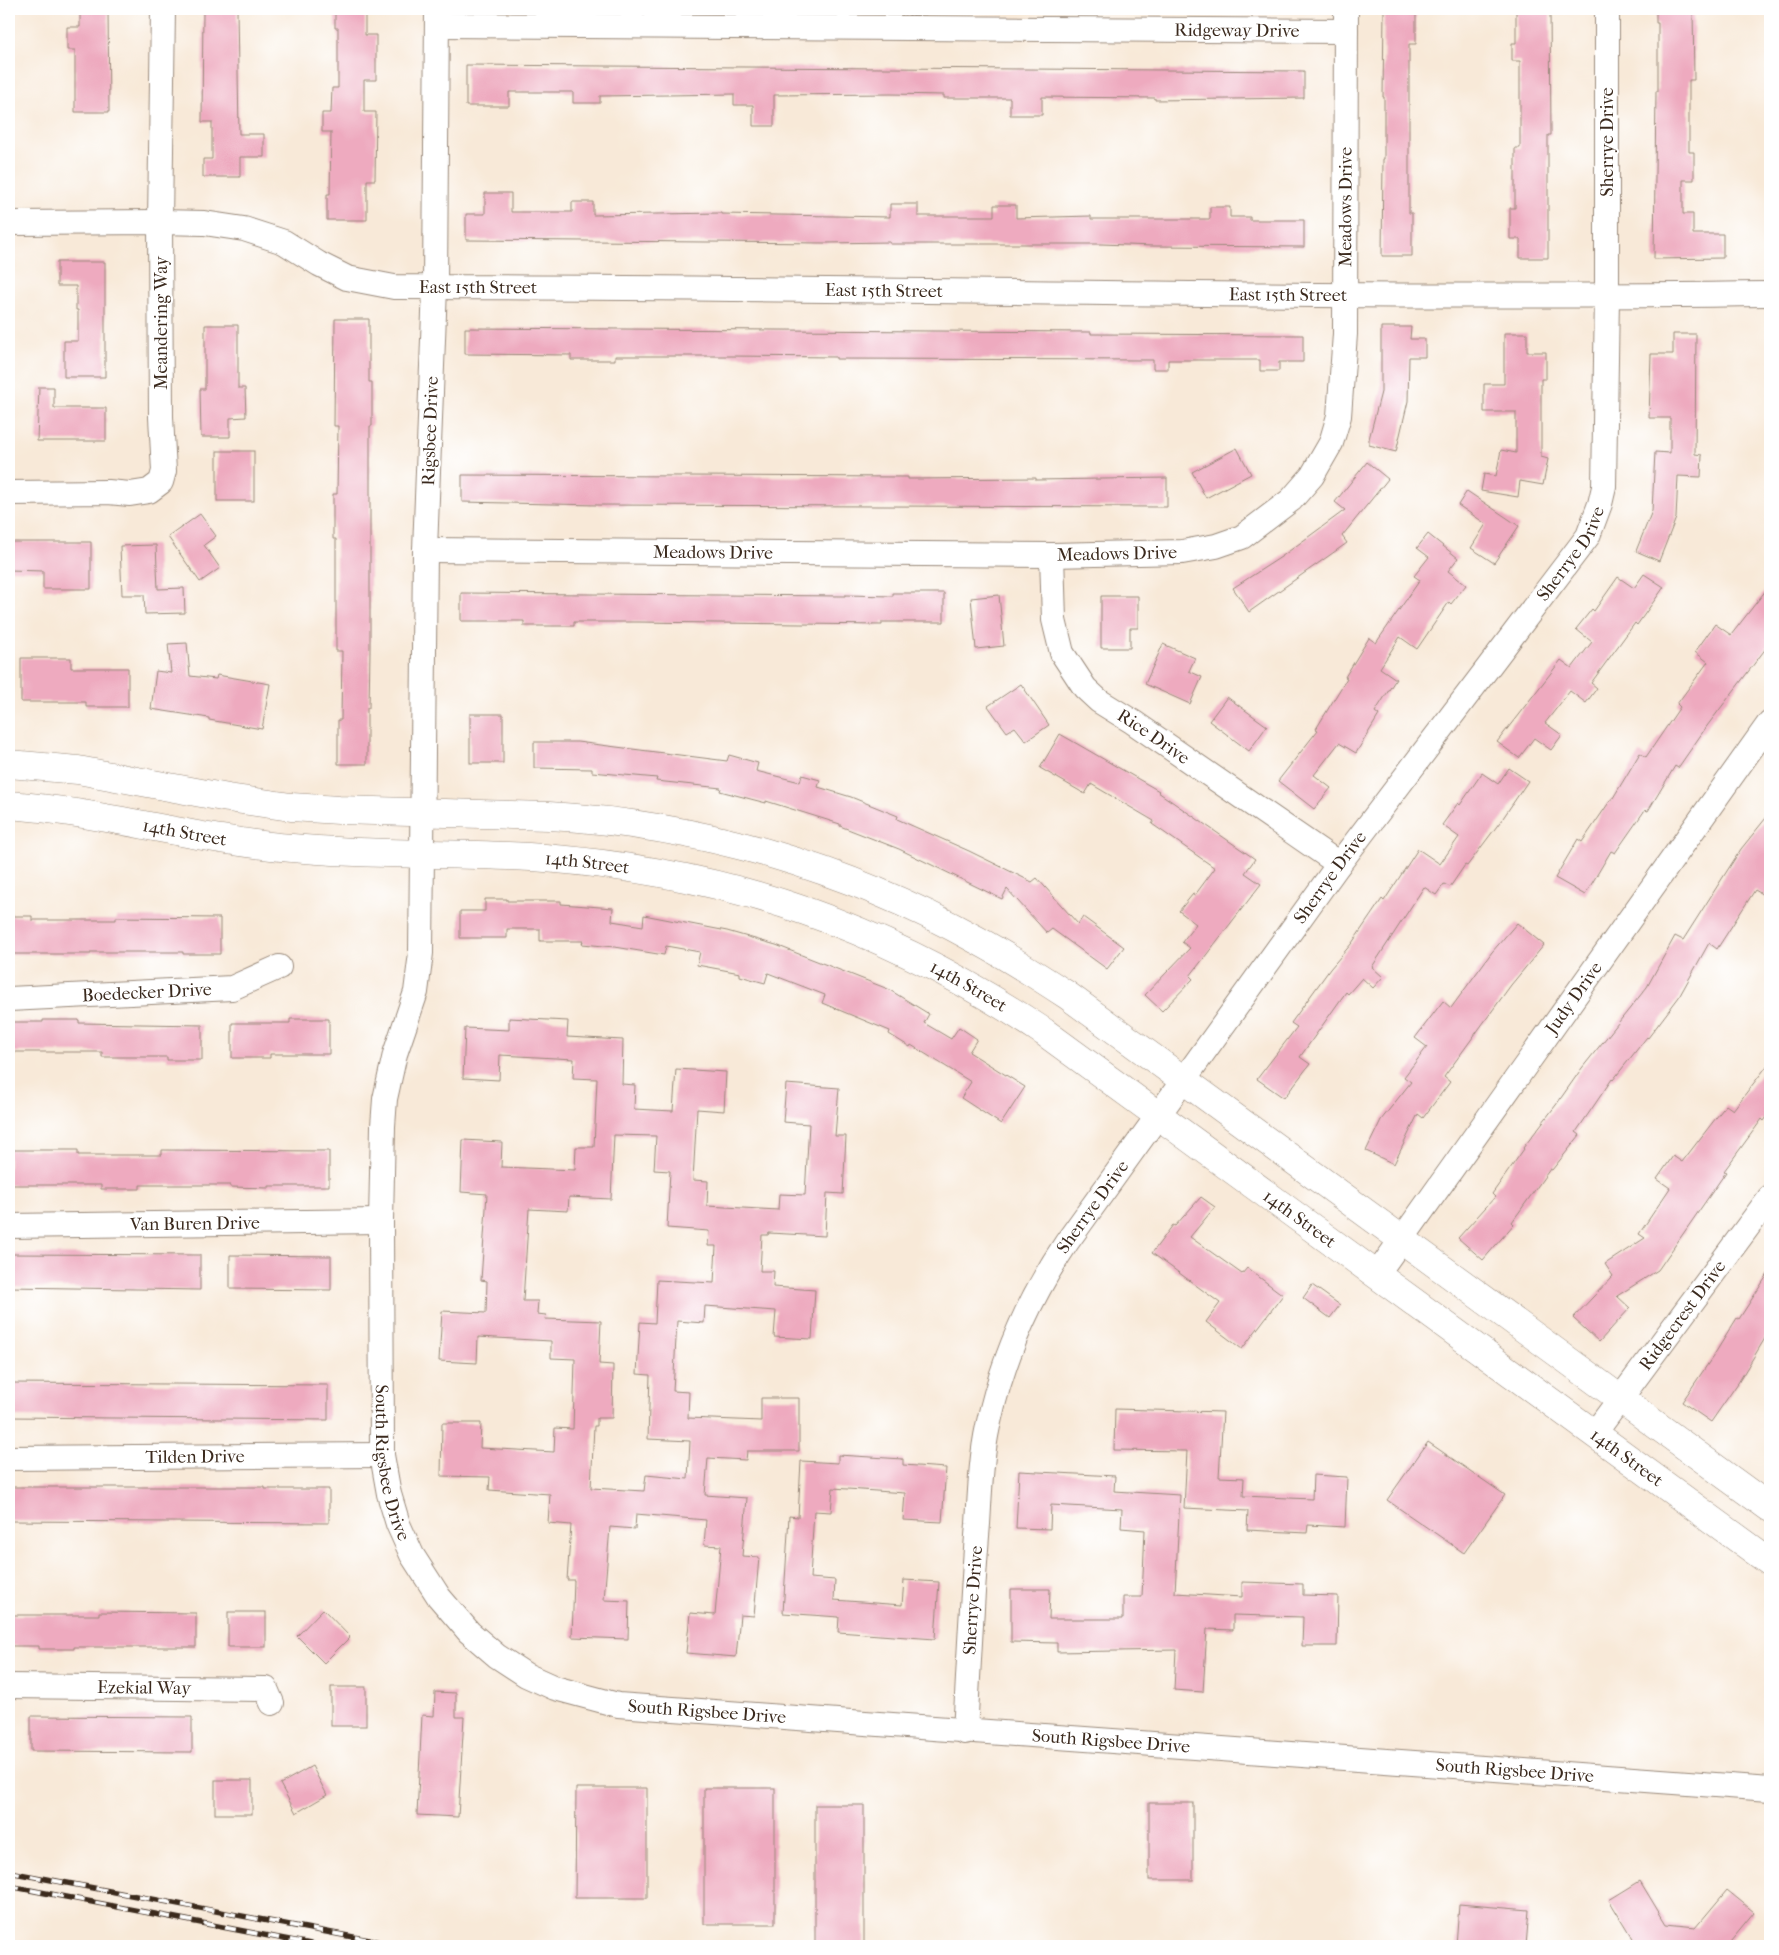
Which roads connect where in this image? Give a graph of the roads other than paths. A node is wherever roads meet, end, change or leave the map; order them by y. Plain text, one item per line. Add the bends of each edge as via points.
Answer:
1 (163, 9) edge
2 (1607, 9) edge
3 (437, 17) edge
4 (1346, 20) edge
5 (160, 222) junction
6 (9, 223) edge
7 (435, 287) junction
8 (1770, 294) edge
9 (1345, 295) junction
10 (1607, 296) junction
11 (9, 493) edge
12 (425, 550) junction
13 (1052, 555) junction
14 (1770, 722) edge
15 (9, 764) edge
16 (51, 767) junction
17 (9, 806) edge
18 (46, 809) junction
19 (423, 812) junction
20 (422, 854) junction
21 (1339, 864) junction
22 (279, 967) dead end
23 (9, 999) edge
24 (1184, 1080) junction
25 (1159, 1114) junction
26 (1770, 1198) edge
27 (381, 1221) junction
28 (9, 1226) edge
29 (1403, 1240) junction
30 (1377, 1274) junction
31 (1620, 1399) junction
32 (1594, 1434) junction
33 (382, 1455) junction
34 (9, 1458) edge
35 (1770, 1508) edge
36 (1770, 1562) edge
37 (9, 1686) edge
38 (272, 1703) dead end
39 (965, 1732) junction
40 (1770, 1789) edge

1 - 5 street, Meandering Way
2 - 10 street, Sherrye Drive
3 - 4 street, Ridgeway Drive
3 - 7 street, Rigsbee Drive
4 - 9 street, Meadows Drive
5 - 6 street, East 15th Street
5 - 7 street, East 15th Street via 204,223 244,229 284,242 347,278 394,287
5 - 11 street, Meandering Way via 164,471 161,482 149,491 130,494
7 - 9 street, East 15th Street
7 - 12 street, Rigsbee Drive
8 - 10 street, East 15th Street
9 - 10 street, East 15th Street
9 - 13 street, Meadows Drive via 1339,416 1331,444 1312,476 1291,500 1242,537 1216,546 1182,552
10 - 21 street, Sherrye Drive via 1604,487 1588,536
12 - 13 street, Meadows Drive
12 - 19 street, Rigsbee Drive
13 - 21 street, Rice Drive via 1054,620 1062,653 1085,688 1099,702
14 - 29 street, Judy Drive
15 - 16 main road
16 - 18 main road
16 - 19 main road via 254,802 339,810
17 - 18 main road, 14th Street
18 - 20 main road, 14th Street via 254,844
19 - 20 street, Rigsbee Drive
19 - 24 main road via 582,818 652,826 754,849 819,869 899,901 978,940 1067,995
20 - 25 main road, 14th Street via 542,858 635,868 730,887 809,911 877,939 977,990 1044,1032
20 - 27 street, South Rigsbee Drive via 419,974 385,1099
21 - 24 street, Sherrye Drive
22 - 23 street, Boedecker Drive via 232,988
24 - 25 street, Sherrye Drive
24 - 29 main road
25 - 30 main road, 14th Street
25 - 39 street, Sherrye Drive via 1045,1275 1028,1308 999,1383 983,1462
26 - 31 street, Ridgecrest Drive
27 - 28 street, Van Buren Drive
27 - 33 street, South Rigsbee Drive
29 - 30 street, Judy Drive
29 - 31 main road
30 - 32 main road, 14th Street
31 - 32 street, Ridgecrest Drive
31 - 35 main road
32 - 36 main road, 14th Street
33 - 34 street, Tilden Drive
33 - 39 street, South Rigsbee Drive via 398,1524 412,1555 439,1597 469,1632 526,1675 555,1688 618,1705
37 - 38 street, Ezekial Way via 266,1689
39 - 40 street, South Rigsbee Drive

